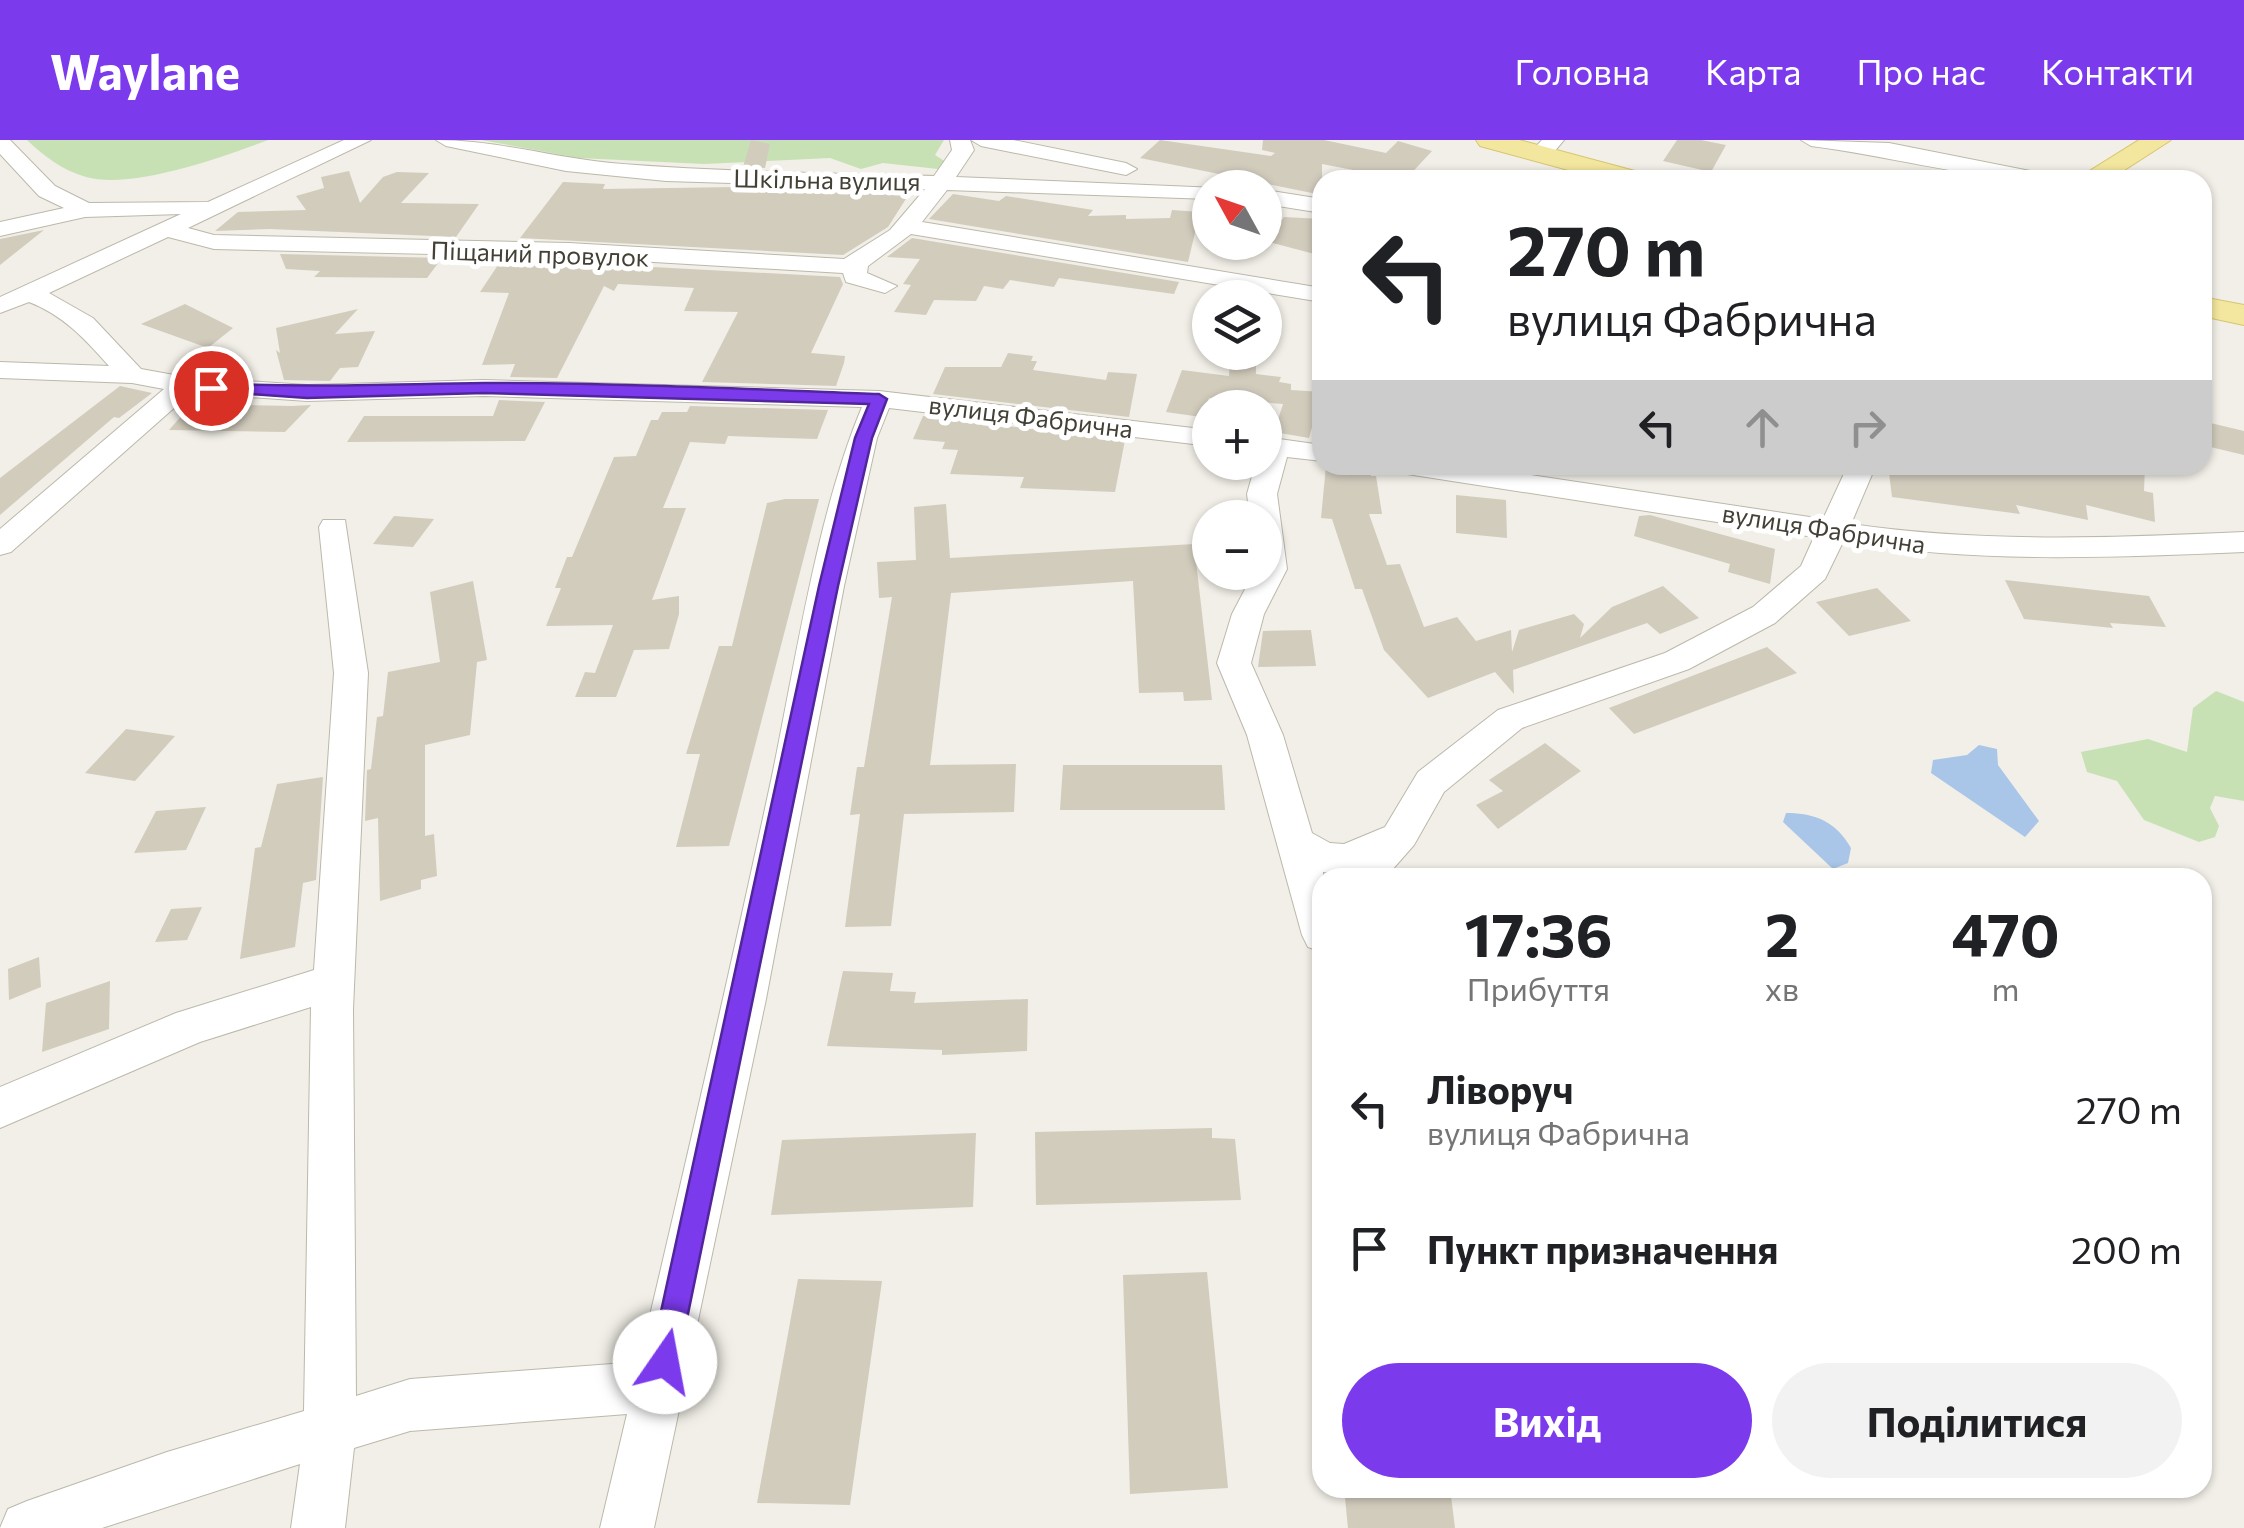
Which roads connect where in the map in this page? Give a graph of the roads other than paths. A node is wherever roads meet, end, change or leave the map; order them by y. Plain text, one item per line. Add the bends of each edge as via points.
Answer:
1 (312, 140) edge
2 (361, 140) edge
3 (446, 140) edge
4 (960, 140) edge
5 (981, 140) edge
6 (1489, 140) edge
7 (1811, 140) edge
8 (2158, 140) edge
9 (0, 142) edge
10 (1547, 147) edge
11 (246, 166) dead end
12 (1609, 170) edge
13 (1991, 170) edge
14 (2106, 170) edge
15 (940, 180) junction
16 (210, 181) dead end
17 (1192, 185) edge
18 (1192, 189) edge
19 (1282, 199) edge
20 (1312, 204) edge
21 (85, 210) junction
22 (162, 217) junction
23 (904, 226) junction
24 (0, 230) edge
25 (856, 263) junction
26 (885, 286) dead end
27 (28, 293) junction
28 (1312, 293) edge
29 (0, 306) edge
30 (2212, 308) edge
31 (2244, 315) edge
32 (2, 373) edge
33 (132, 375) junction
34 (185, 384) junction
35 (879, 399) junction
36 (1192, 436) edge
37 (1282, 448) edge
38 (1312, 452) edge
39 (1471, 475) edge
40 (1858, 475) edge
41 (1264, 480) edge
42 (334, 528) dead end
43 (1835, 532) junction
44 (2244, 542) edge
45 (0, 545) edge
46 (1400, 835) junction
47 (1298, 843) junction
48 (1369, 868) edge
49 (1312, 897) edge
50 (333, 982) junction
51 (0, 1108) edge
52 (660, 1386) junction
53 (330, 1430) junction
54 (26, 1528) edge
55 (318, 1528) edge
56 (627, 1528) edge

1 - 11 street
2 - 22 street via 210,208
3 - 15 street, Шкільна вулиця via 566,164 666,174
4 - 15 street via 963,150
5 - 17 street, Шкільна вулиця
6 - 10 main road
7 - 13 street
8 - 14 main road
9 - 21 street via 47,191
10 - 12 main road
15 - 18 street, Шкільна вулиця
15 - 23 street
16 - 22 street
19 - 20 street
21 - 22 street
21 - 24 street
22 - 25 street, Піщаний провулок via 214,242
22 - 27 street
23 - 25 street
23 - 28 street
25 - 26 street via 855,277
27 - 29 street
27 - 33 street via 84,323
30 - 31 main road
32 - 33 street, вулиця Фабрична
33 - 34 street, вулиця Фабрична
34 - 35 street, вулиця Фабрична via 307,393 484,388
34 - 45 street
35 - 36 street, вулиця Фабрична
35 - 52 street via 863,438 828,586
37 - 38 street
39 - 43 street, вулиця Фабрична
40 - 43 street
41 - 47 street via 1271,568 1234,663 1265,734
42 - 50 street via 351,672
43 - 44 street, вулиця Фабрична via 1934,546 2054,550
43 - 46 street via 1814,572 1764,615 1678,661 1510,719 1431,782
46 - 47 street via 1350,860 1321,860
46 - 48 street
47 - 49 street
50 - 51 street via 191,1026
50 - 53 street
52 - 53 street via 410,1404
52 - 56 street
53 - 54 street
53 - 55 street

